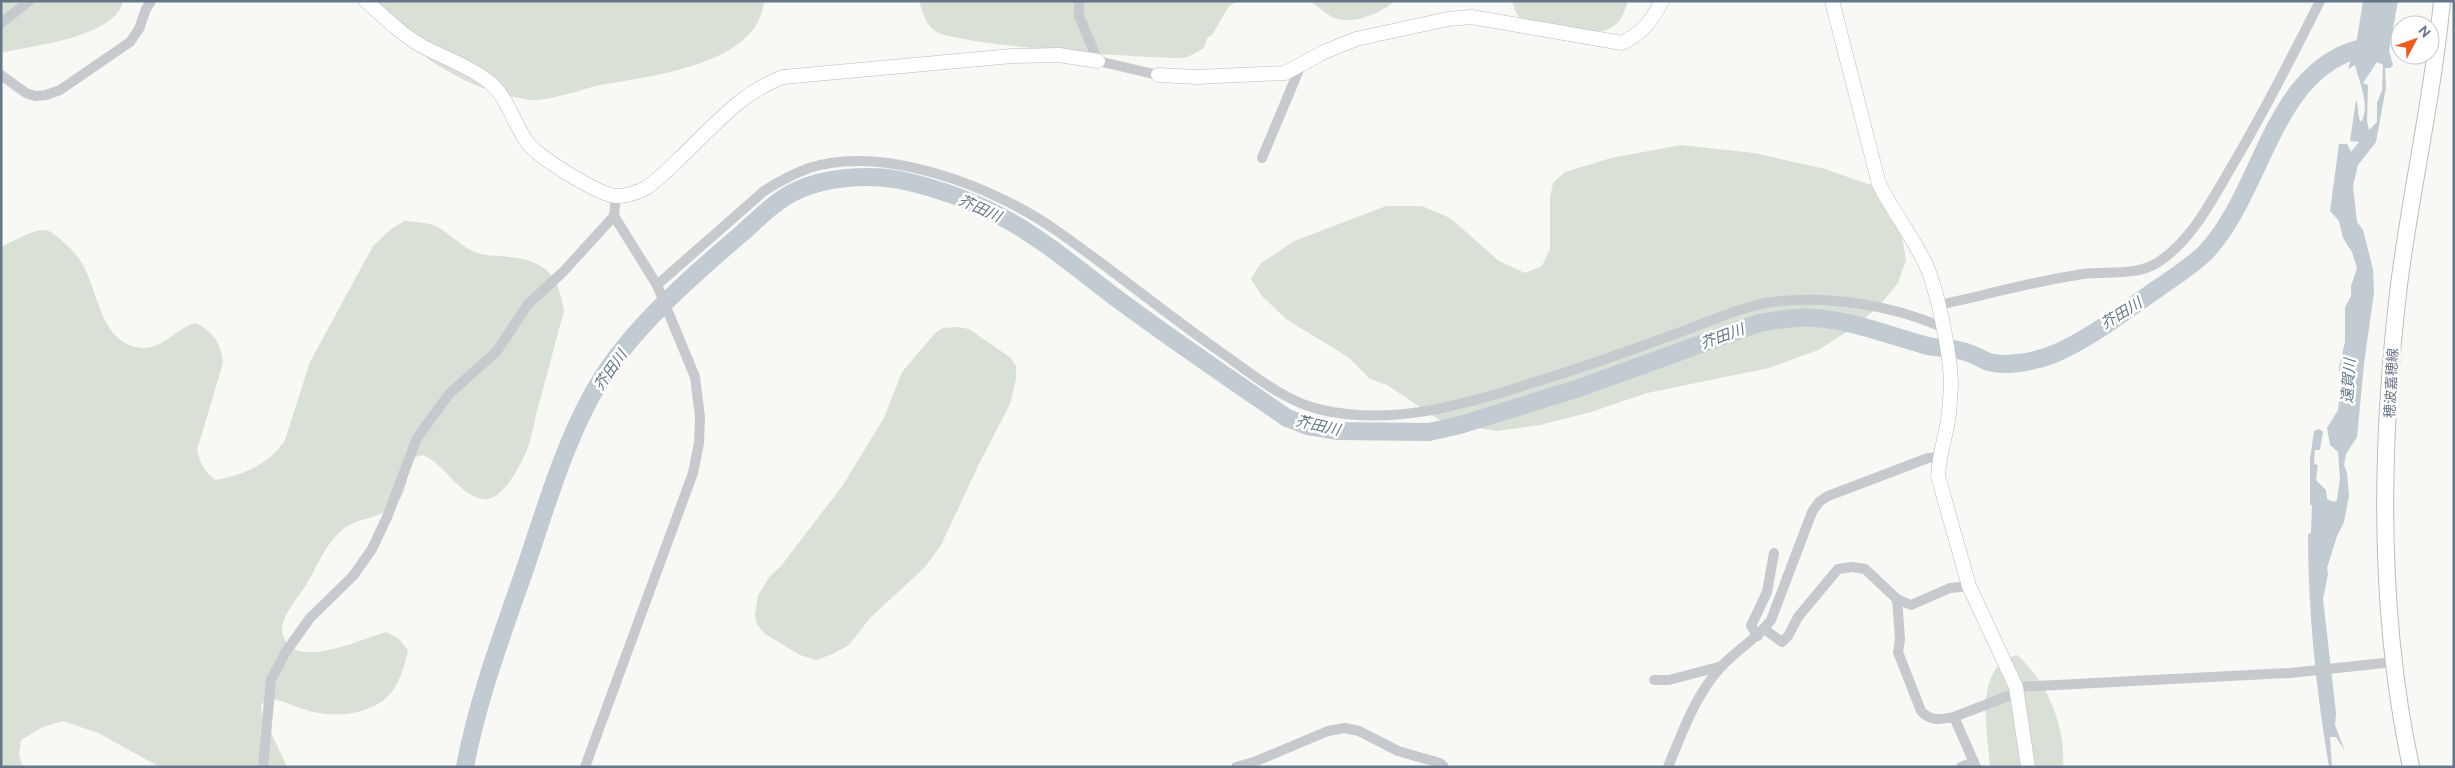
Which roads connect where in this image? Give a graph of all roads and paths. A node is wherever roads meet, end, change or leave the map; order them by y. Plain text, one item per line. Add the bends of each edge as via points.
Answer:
1 (151, 1) edge
2 (366, 1) edge
3 (1079, 1) edge
4 (1662, 1) edge
5 (1832, 1) edge
6 (2320, 1) edge
7 (2442, 1) edge
8 (27, 2) edge
9 (3, 18) edge
10 (1098, 61) junction
11 (1301, 65) junction
12 (1158, 74) joint
13 (1, 75) edge
14 (1262, 158) dead end
15 (616, 196) junction
16 (614, 216) junction
17 (657, 285) junction
18 (1938, 305) junction
19 (1942, 327) junction
20 (1938, 457) junction
21 (1774, 553) dead end
22 (1969, 586) junction
23 (1897, 599) junction
24 (1761, 632) junction
25 (2389, 663) junction
26 (1722, 666) junction
27 (1654, 680) dead end
28 (2016, 691) junction
29 (1954, 717) junction
30 (1975, 764) edge
31 (263, 767) edge
32 (585, 767) edge
33 (1236, 767) edge
34 (1444, 767) edge
35 (1668, 767) edge
36 (1961, 767) edge
37 (2028, 767) edge
38 (2411, 767) edge

1 - 13 street via 130,42 60,90 35,96
2 - 15 street via 422,46 496,88 527,144 539,156
3 - 10 street via 1079,16
4 - 11 street via 1647,26 1622,44 1472,17 1448,19 1356,39
5 - 18 street via 1879,184 1925,262
6 - 18 street via 2265,111 2201,218 2156,264 2136,270 2082,274
7 - 25 main road, 穂波嘉穂線 via 2399,284 2391,371 2385,520
8 - 9 street
10 - 12 street
10 - 15 street via 1059,55 1012,56 783,77 761,85 744,97 646,188
11 - 12 street via 1285,73 1197,77
11 - 14 street
15 - 16 street
16 - 17 street
16 - 31 street via 563,272 528,304 497,351 449,394 417,438 372,549 353,576 310,618 285,653 271,680
17 - 19 street via 764,191 783,179 810,168 866,161 894,163 933,173 979,189 1016,207 1056,230 1252,374 1300,404 1324,411 1371,415 1446,409 1585,367 1769,302 1816,300 1855,304 1913,314
17 - 32 street via 695,377 700,398 700,444 693,472
18 - 19 street
19 - 20 street via 1950,365 1949,419
20 - 22 street via 1940,486
20 - 24 street via 1928,458 1819,502 1812,512 1771,620
21 - 24 street via 1766,592 1752,626
22 - 23 street via 1950,588 1911,605
22 - 28 street
23 - 24 street via 1865,569 1838,570 1798,617 1782,642
23 - 29 street via 1898,652 1921,711 1935,719
24 - 26 street
25 - 28 street
25 - 38 main road, 穂波嘉穂線
26 - 27 street via 1669,680
26 - 35 street via 1687,719
28 - 29 street
28 - 37 street
29 - 30 street
30 - 36 street
33 - 34 street via 1328,731 1344,728 1359,731 1398,751

